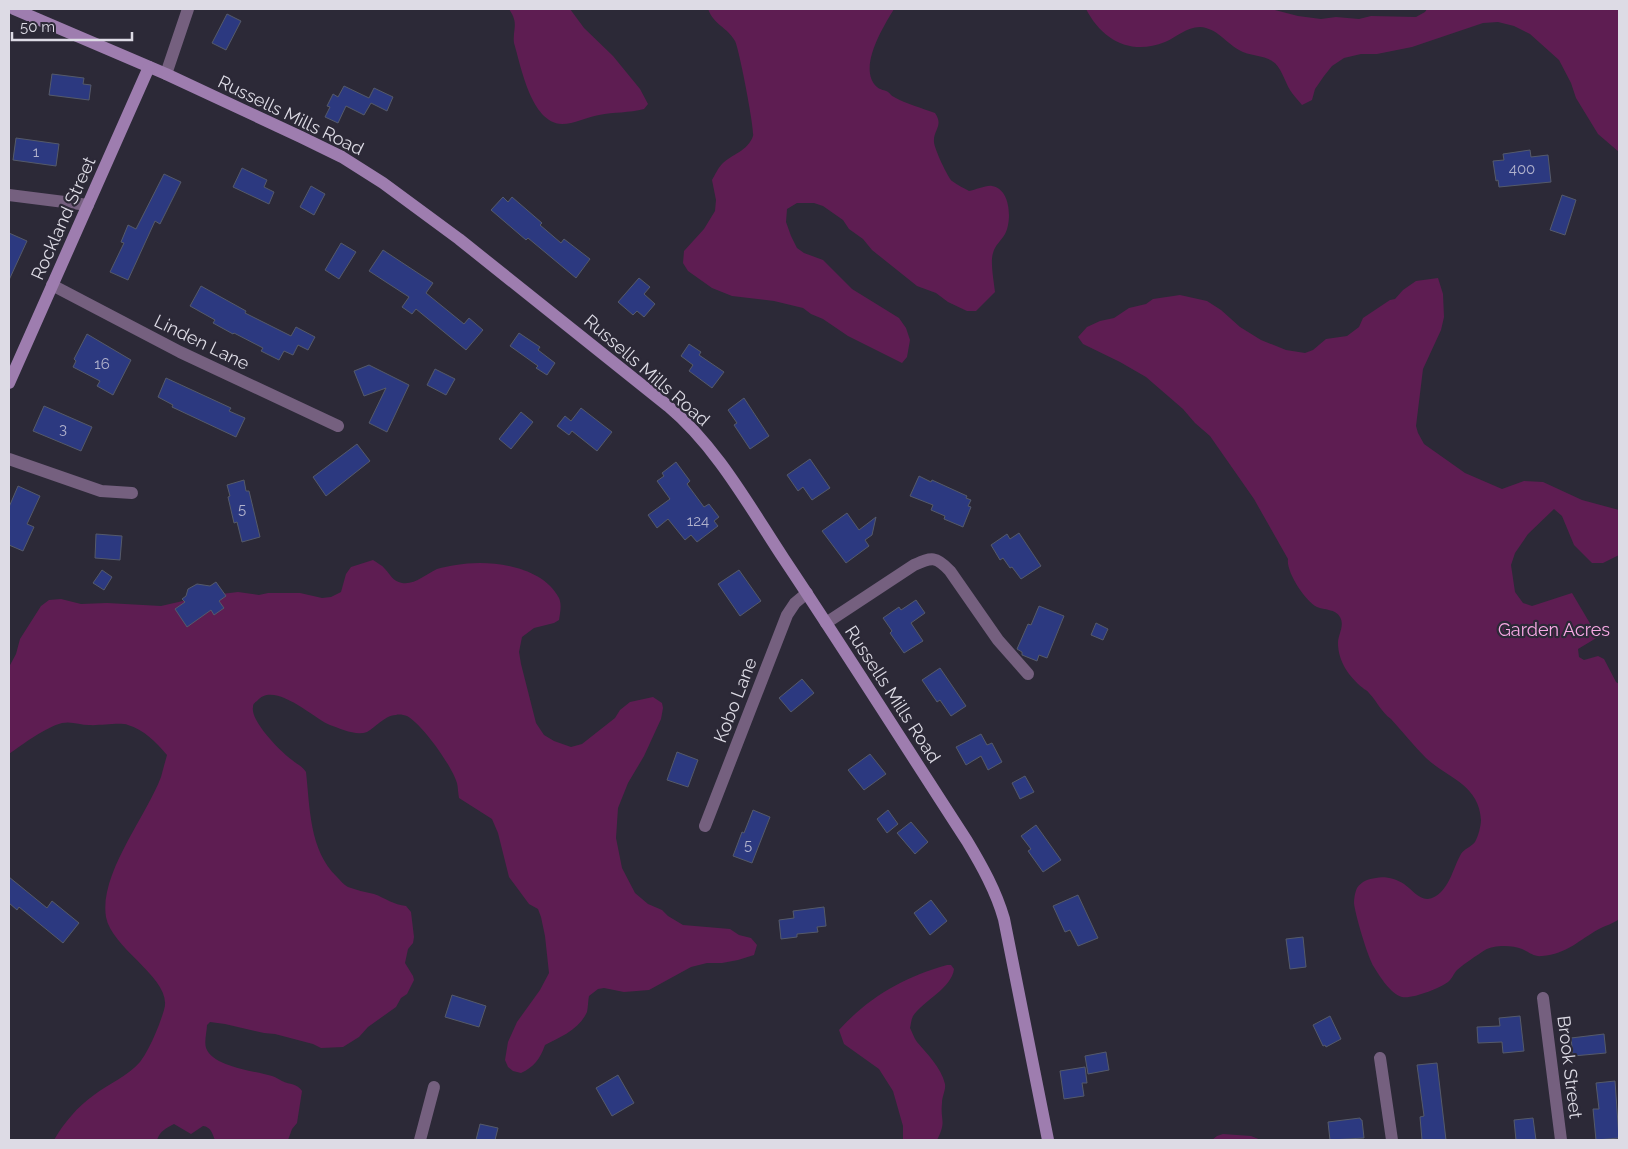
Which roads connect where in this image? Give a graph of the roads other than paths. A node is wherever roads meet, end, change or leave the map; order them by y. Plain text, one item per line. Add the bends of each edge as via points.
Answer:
1 (14, 9) edge
2 (188, 9) edge
3 (149, 67) junction
4 (166, 74) junction
5 (9, 195) edge
6 (88, 205) junction
7 (52, 285) junction
8 (14, 358) edge
9 (9, 383) edge
10 (338, 426) dead end
11 (9, 459) edge
12 (132, 493) dead end
13 (807, 593) junction
14 (826, 623) junction
15 (1028, 674) dead end
16 (705, 826) dead end
17 (1543, 998) dead end
18 (1380, 1058) dead end
19 (434, 1087) dead end
20 (420, 1140) edge
21 (1048, 1140) edge
22 (1392, 1140) edge
23 (1561, 1140) edge

1 - 3 main road, Russells Mills Road
2 - 4 street
3 - 4 main road, Russells Mills Road
3 - 6 main road, Rockland Street
4 - 13 main road, Russells Mills Road via 321,146 377,179 493,265 642,384 682,417 710,449
5 - 6 street
6 - 7 main road, Rockland Street
7 - 8 main road, Rockland Street
7 - 10 street, Linden Lane via 180,352
8 - 9 main road, Rockland Street
11 - 12 street via 102,491
13 - 14 main road, Russells Mills Road
13 - 16 street, Kobo Lane via 787,615
14 - 15 street via 914,565 935,558 950,571 998,640
14 - 21 main road, Russells Mills Road via 967,841 996,896 1004,919
17 - 23 street, Brook Street
18 - 22 street
19 - 20 street

